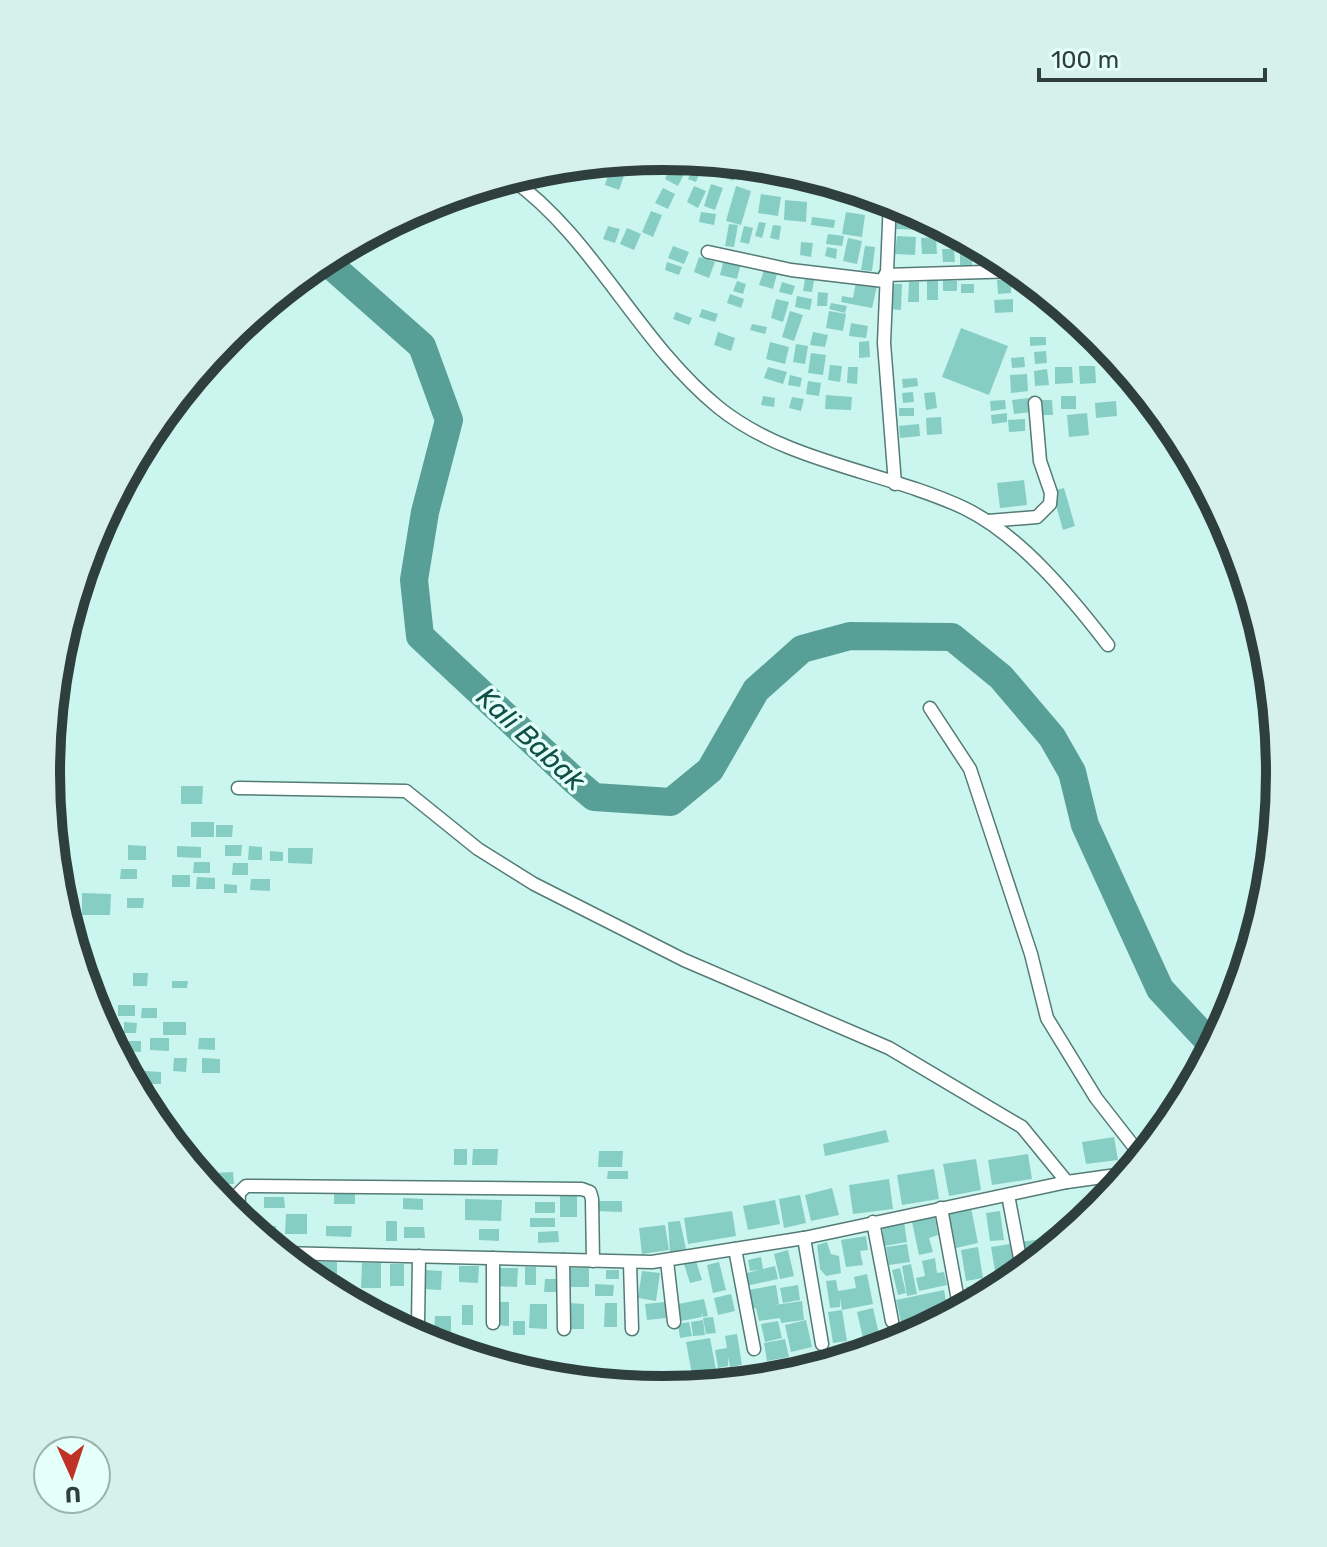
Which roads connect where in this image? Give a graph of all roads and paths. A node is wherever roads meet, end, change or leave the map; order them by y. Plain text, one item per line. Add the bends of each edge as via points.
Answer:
1 (521, 188) edge
2 (889, 214) edge
3 (708, 252) dead end
4 (999, 272) edge
5 (884, 278) junction
6 (1035, 403) dead end
7 (895, 484) junction
8 (988, 521) junction
9 (1108, 645) dead end
10 (930, 708) dead end
11 (238, 788) dead end
12 (1135, 1149) edge
13 (1113, 1176) edge
14 (1067, 1182) junction
15 (1008, 1195) junction
16 (239, 1202) edge
17 (941, 1208) junction
18 (873, 1222) junction
19 (804, 1238) junction
20 (735, 1249) junction
21 (299, 1254) edge
22 (419, 1256) junction
23 (493, 1258) junction
24 (563, 1260) junction
25 (1020, 1260) edge
26 (593, 1261) junction
27 (667, 1261) junction
28 (630, 1263) junction
29 (958, 1300) edge
30 (892, 1321) dead end
31 (674, 1322) dead end
32 (493, 1323) dead end
33 (418, 1325) dead end
34 (564, 1329) dead end
35 (632, 1329) dead end
36 (822, 1344) dead end
37 (754, 1349) dead end

1 - 7 street via 559,222 644,330 719,408 775,440
2 - 5 street
3 - 5 street via 791,270
4 - 5 street
5 - 7 street
6 - 8 street via 1050,504 1037,517
7 - 8 street
8 - 9 street via 1074,601
10 - 12 street via 970,769 1047,1018
11 - 14 street via 406,791 529,882 684,960 902,1056 1022,1127
13 - 14 street
14 - 15 street
15 - 17 street
15 - 25 street
16 - 26 street via 246,1186 582,1189 592,1199
17 - 18 street
17 - 29 street
18 - 19 street
18 - 30 street
19 - 20 street
19 - 36 street
20 - 27 street
20 - 37 street
21 - 22 street
22 - 23 street
22 - 33 street
23 - 24 street
23 - 32 street
24 - 26 street
24 - 34 street
26 - 28 street
27 - 28 street
27 - 31 street
28 - 35 street

